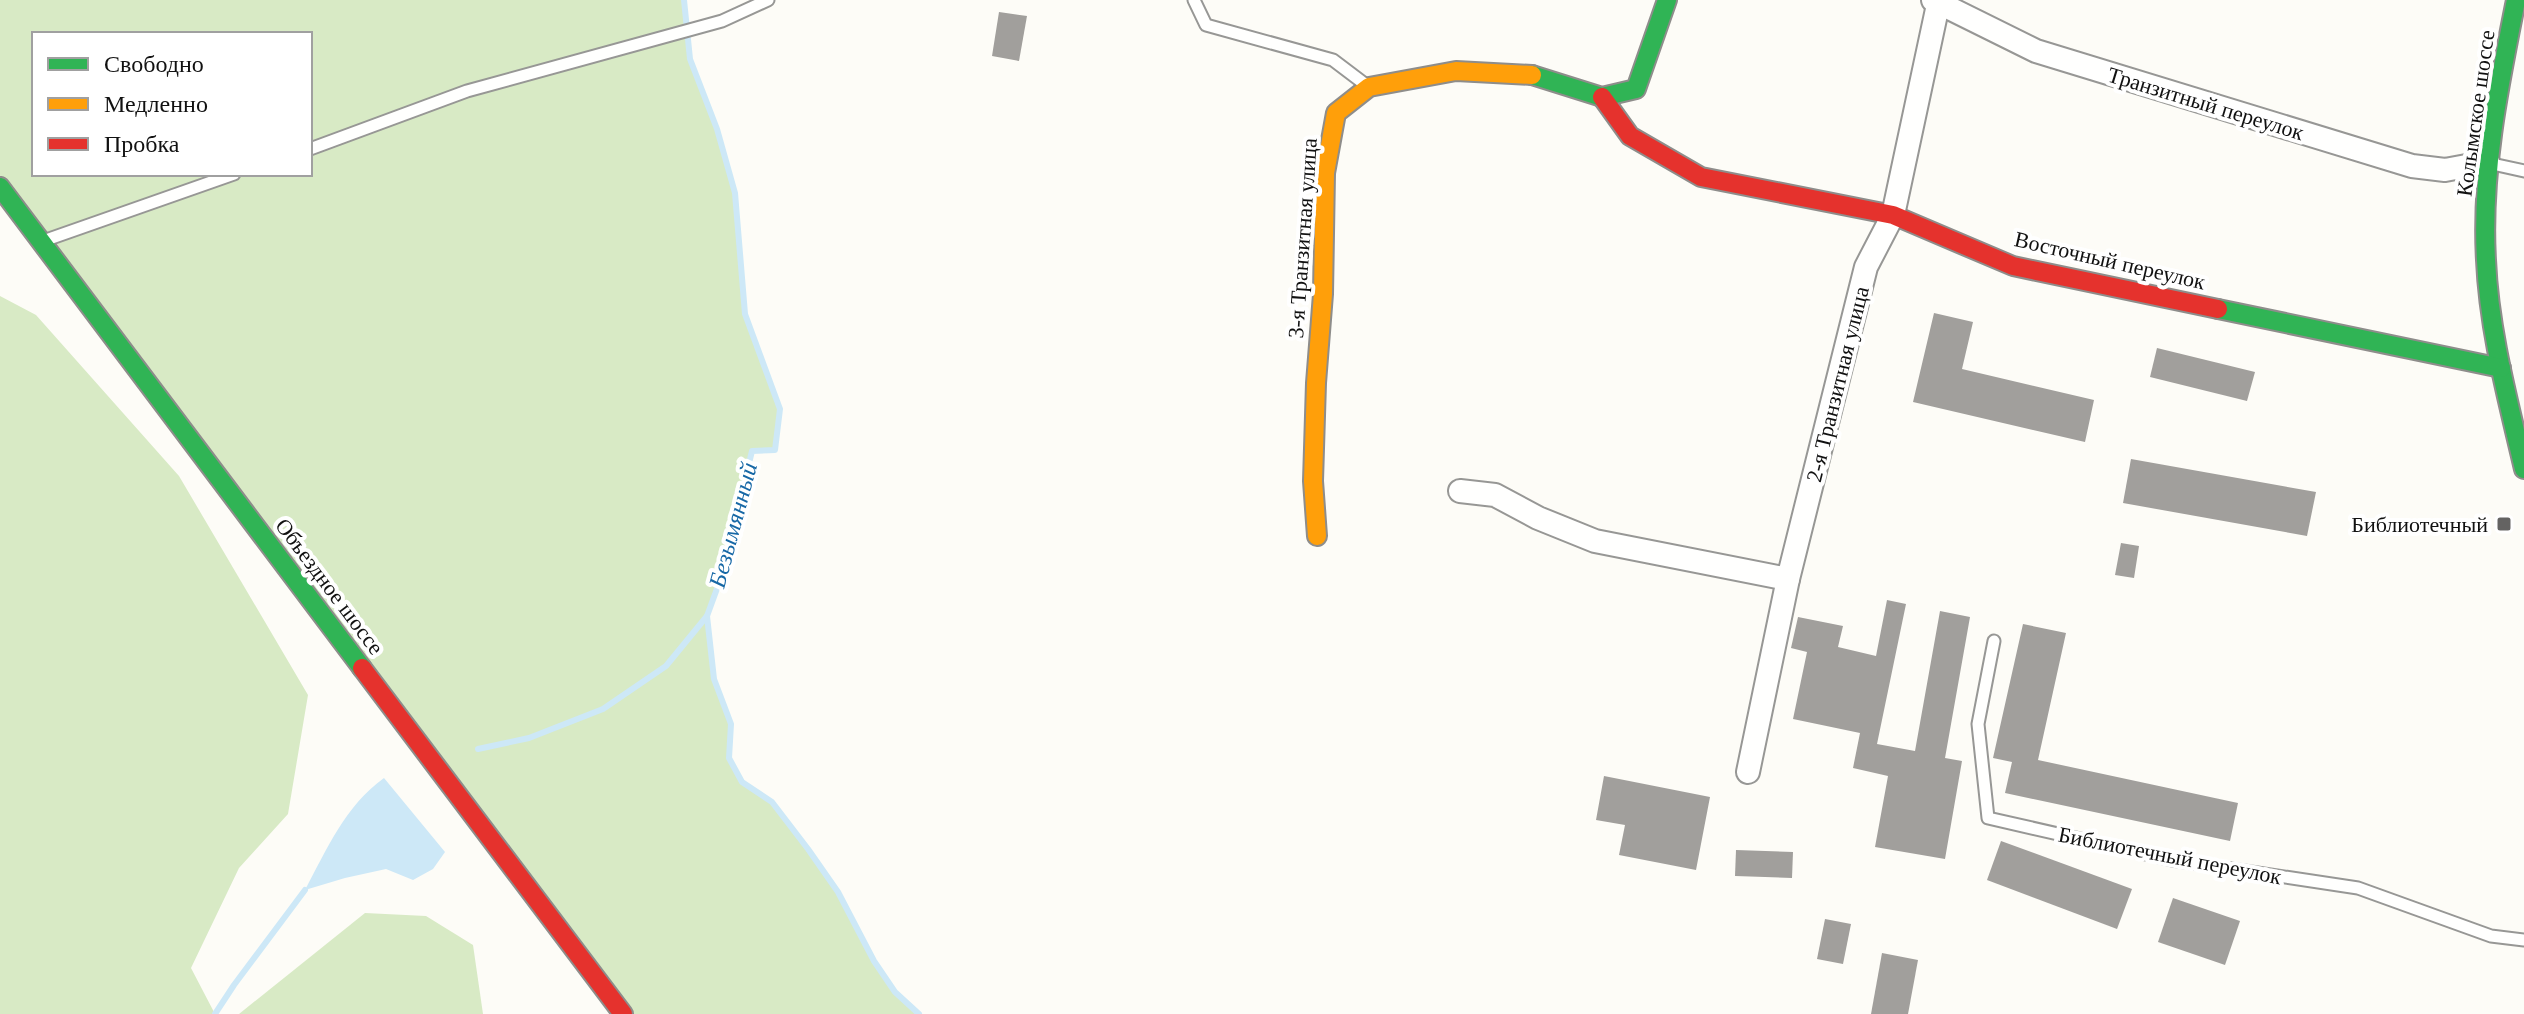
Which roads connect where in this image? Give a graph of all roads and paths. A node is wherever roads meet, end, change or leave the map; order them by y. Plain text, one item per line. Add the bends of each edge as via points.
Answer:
1 (768, 0) edge
2 (1194, 0) edge
3 (1667, 0) edge
4 (2516, 0) edge
5 (1937, 1) edge
6 (1369, 87) junction
7 (1602, 97) junction
8 (312, 148) edge
9 (2488, 162) junction
10 (2524, 171) edge
11 (228, 176) edge
12 (0, 187) edge
13 (1893, 215) junction
14 (39, 243) junction
15 (2507, 369) junction
16 (2524, 469) edge
17 (1460, 491) dead end
18 (1317, 536) dead end
19 (1788, 579) junction
20 (1994, 641) dead end
21 (1748, 772) dead end
22 (2524, 940) edge
23 (623, 1014) edge

1 - 8 lane via 722,21 467,91
2 - 6 lane via 1206,25 1333,60
3 - 7 main road via 1636,89
4 - 9 main road, Колымское шоссе
5 - 9 street, Транзитный переулок via 2036,51 2412,166 2445,170
5 - 13 street, 2-я Транзитная улица
6 - 7 main road, 3-я Транзитная улица via 1456,71 1528,74
6 - 18 main road, 3-я Транзитная улица via 1336,113 1325,173 1313,481
7 - 13 main road, Восточный переулок via 1630,136 1701,177
9 - 10 lane
9 - 15 main road, Колымское шоссе via 2486,263
11 - 14 lane
12 - 14 main road, Объездное шоссе
13 - 15 main road, Восточный переулок via 2013,266
13 - 19 street, 2-я Транзитная улица via 1866,267
14 - 23 main road, Объездное шоссе
15 - 16 main road, Колымское шоссе
17 - 19 street via 1495,495 1595,541
19 - 21 street, 2-я Транзитная улица
20 - 22 lane, Библиотечный переулок via 1978,724 1988,818 2172,860 2358,888 2491,936

